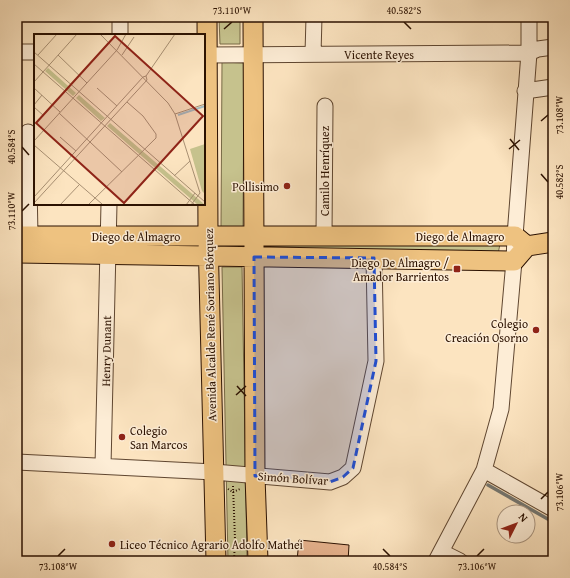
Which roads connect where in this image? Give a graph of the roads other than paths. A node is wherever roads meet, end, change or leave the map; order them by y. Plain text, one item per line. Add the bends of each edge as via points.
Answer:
1 (120, 17) edge
2 (207, 17) edge
3 (253, 17) edge
4 (314, 17) edge
5 (529, 17) edge
6 (120, 34) edge
7 (553, 47) edge
8 (17, 52) edge
9 (34, 52) edge
10 (529, 53) junction
11 (313, 54) junction
12 (206, 55) edge
13 (253, 55) junction
14 (553, 87) edge
15 (525, 91) junction
16 (325, 106) dead end
17 (28, 132) dead end
18 (109, 205) edge
19 (24, 236) edge
20 (108, 236) junction
21 (208, 236) junction
22 (254, 236) junction
23 (324, 236) junction
24 (374, 236) junction
25 (521, 241) junction
26 (553, 242) edge
27 (17, 254) edge
28 (108, 255) junction
29 (208, 256) junction
30 (254, 257) junction
31 (374, 258) junction
32 (514, 260) junction
33 (17, 462) edge
34 (103, 466) junction
35 (484, 470) junction
36 (220, 479) junction
37 (249, 481) junction
38 (553, 509) edge
39 (439, 556) edge
40 (216, 561) edge
41 (258, 561) edge
42 (460, 561) edge

1 - 6 street
2 - 12 main road, Avenida Alcalde René Soriano Bórquez
3 - 13 main road
4 - 11 street
5 - 10 street
7 - 10 street, Vicente Reyes
8 - 9 street
10 - 11 street, Vicente Reyes
10 - 15 street
11 - 13 street, Vicente Reyes
12 - 13 street, Vicente Reyes
12 - 21 main road, Avenida Alcalde René Soriano Bórquez
13 - 22 main road
14 - 15 street
15 - 25 street
16 - 23 street, Camilo Henríquez
17 - 19 street
18 - 20 street, Henry Dunant
19 - 20 main road, Diego de Almagro
20 - 21 main road, Diego de Almagro
20 - 28 street, Henry Dunant
21 - 22 main road, Diego de Almagro
21 - 29 main road, Avenida Alcalde René Soriano Bórquez
22 - 23 main road, Diego de Almagro
22 - 30 main road
23 - 24 main road, Diego de Almagro
24 - 25 main road, Diego de Almagro
24 - 31 main road
25 - 26 main road, Diego de Almagro
25 - 32 main road
27 - 28 main road, Diego de Almagro
28 - 29 main road, Diego de Almagro
28 - 34 street, Henry Dunant
29 - 30 main road, Diego de Almagro
29 - 36 main road, Avenida Alcalde René Soriano Bórquez
30 - 31 main road, Diego de Almagro
30 - 37 main road
31 - 32 main road, Diego de Almagro
31 - 37 street, Simón Bolívar via 376,361 353,468 343,477 330,482
32 - 35 street via 501,409
33 - 34 street, Simón Bolívar
34 - 36 street, Simón Bolívar
35 - 38 street
35 - 39 street
36 - 37 street, Simón Bolívar
36 - 40 main road, Avenida Alcalde René Soriano Bórquez
37 - 41 main road
39 - 42 street

